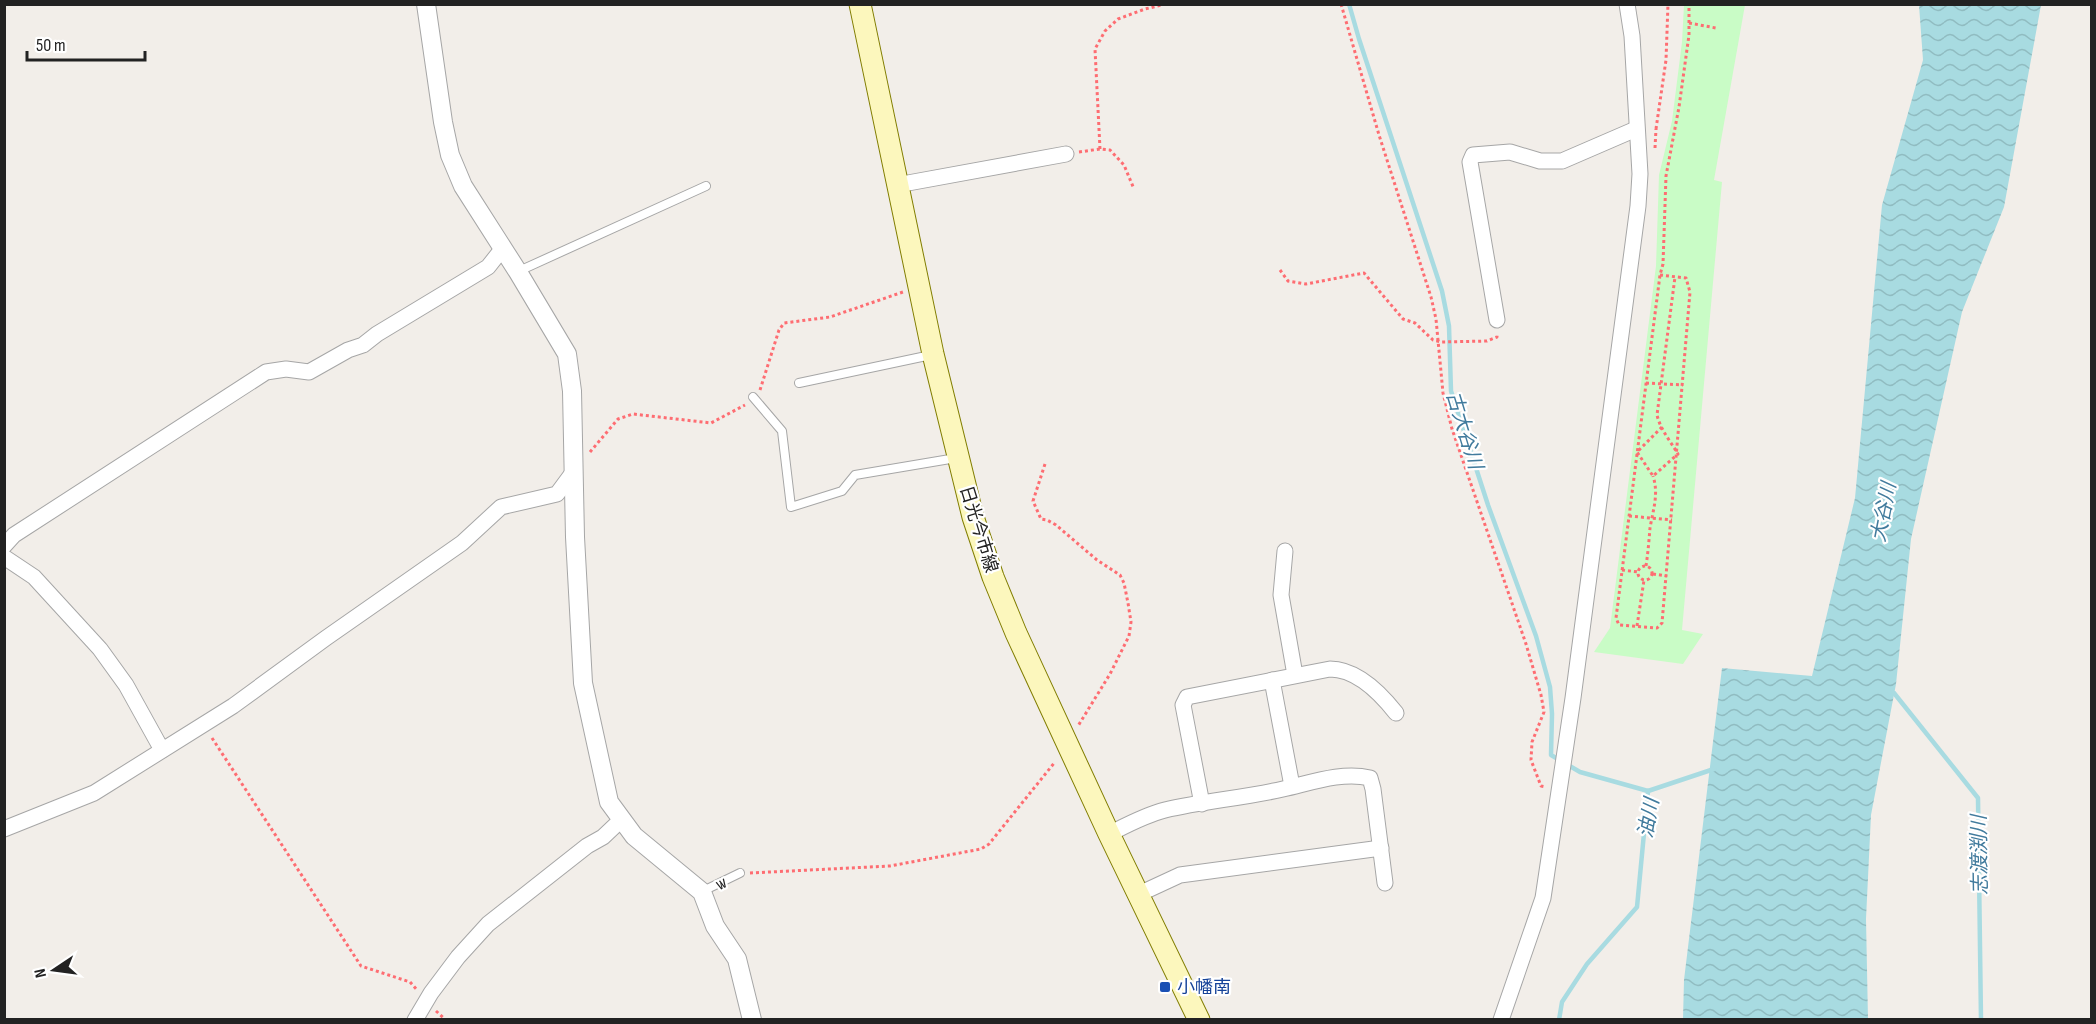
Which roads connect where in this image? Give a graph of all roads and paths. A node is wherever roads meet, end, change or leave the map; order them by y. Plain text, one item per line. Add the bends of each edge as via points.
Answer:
1 (426, 4) edge
2 (860, 4) edge
3 (1166, 4) edge
4 (1341, 4) edge
5 (1627, 4) edge
6 (1668, 4) edge
7 (1689, 4) edge
8 (1689, 23) junction
9 (1716, 28) dead end
10 (1636, 129) junction
11 (1100, 149) junction
12 (1066, 154) joint
13 (1659, 175) dead end
14 (1666, 176) junction
15 (897, 185) junction
16 (706, 186) dead end
17 (1134, 189) dead end
18 (503, 248) junction
19 (1280, 270) dead end
20 (518, 272) junction
21 (1660, 275) junction
22 (1676, 277) junction
23 (918, 286) junction
24 (1497, 320) joint
25 (1439, 342) junction
26 (933, 354) junction
27 (1646, 382) junction
28 (799, 383) dead end
29 (1662, 384) junction
30 (1683, 386) junction
31 (753, 397) junction
32 (1662, 427) junction
33 (1637, 452) junction
34 (1678, 454) junction
35 (957, 458) junction
36 (1045, 464) dead end
37 (574, 471) junction
38 (1653, 476) junction
39 (1629, 516) junction
40 (1652, 518) junction
41 (1672, 520) junction
42 (4, 546) edge
43 (1285, 552) dead end
44 (4, 557) edge
45 (1646, 566) junction
46 (1623, 570) junction
47 (1638, 572) junction
48 (1653, 574) junction
49 (1667, 576) junction
50 (1644, 580) junction
51 (1637, 627) junction
52 (1295, 675) junction
53 (1272, 680) junction
54 (1097, 695) dead end
55 (1396, 713) dead end
56 (203, 724) junction
57 (162, 750) junction
58 (1561, 784) junction
59 (1036, 786) dead end
60 (1292, 786) junction
61 (1202, 804) junction
62 (622, 819) junction
63 (4, 829) edge
64 (1109, 834) junction
65 (1381, 848) junction
66 (740, 873) joint
67 (1385, 883) dead end
68 (702, 892) junction
69 (1138, 894) junction
70 (426, 1002) junction
71 (749, 1019) edge
72 (415, 1020) edge
73 (1199, 1020) edge
74 (1501, 1020) edge

1 - 18 street via 450,155 463,186
2 - 15 main road, 日光今市線
3 - 11 path via 1118,19 1105,31 1095,49
4 - 25 path via 1431,297
5 - 10 street
6 - 10 path via 1666,60 1656,129
7 - 8 path
8 - 9 path
8 - 14 path
10 - 24 street via 1563,161 1509,153 1473,155 1470,162
10 - 58 street via 1638,206
11 - 12 path
11 - 17 path via 1110,150 1124,165
12 - 15 street
13 - 14 path
14 - 21 path
15 - 23 main road, 日光今市線
16 - 20 lane
18 - 20 street
18 - 42 street via 488,267 363,345 309,372 266,372 14,535
19 - 25 path via 1288,281 1306,284 1364,273 1403,319 1415,323
20 - 37 street via 567,354
21 - 22 path
21 - 27 path
22 - 29 path
22 - 30 path via 1686,278 1690,292
23 - 26 main road, 日光今市線
23 - 31 path via 830,317 784,323
24 - 25 path via 1497,337 1487,341
25 - 58 path via 1443,393 1452,429 1541,695 1544,712 1532,742 1531,760 1541,786
26 - 28 lane
26 - 35 main road, 日光今市線
27 - 29 path
27 - 33 path
29 - 30 path
29 - 32 path via 1657,415
30 - 34 path
31 - 35 lane via 782,431 791,507 842,490 855,475
31 - 37 path via 742,408 711,423 633,414 618,419
32 - 33 path
32 - 34 path
33 - 38 path
33 - 39 path
34 - 38 path
34 - 41 path
35 - 64 main road, 日光今市線 via 973,517 1016,633
36 - 54 path via 1033,501 1041,519 1056,525 1120,575 1124,583 1131,622 1129,636
37 - 56 street via 557,494 501,507 462,543
37 - 62 street via 583,683 609,802
38 - 40 path via 1656,484
39 - 40 path
39 - 46 path
40 - 41 path
40 - 45 path
41 - 49 path
43 - 52 street via 1281,595
44 - 57 street via 34,577 100,649 126,685
45 - 47 path
45 - 48 path
46 - 47 path
46 - 51 path via 1616,618 1619,625
47 - 50 path
48 - 49 path
48 - 50 path
49 - 51 path via 1662,623 1657,628
50 - 51 path
52 - 53 street
52 - 55 street via 1343,669 1383,696
53 - 60 street
53 - 61 street via 1187,697 1183,705
56 - 57 street
56 - 70 path via 361,966 410,982
57 - 63 street via 94,793
58 - 74 street via 1543,898
59 - 66 path via 981,849 880,867
60 - 61 street
60 - 65 street via 1309,781 1370,778
61 - 64 street via 1163,811
62 - 68 street via 634,836
62 - 70 street via 488,924
64 - 69 main road, 日光今市線
65 - 67 street
65 - 69 street via 1180,875
66 - 68 lane, w
68 - 71 street via 715,926 736,959
69 - 73 main road, 日光今市線
70 - 72 street

